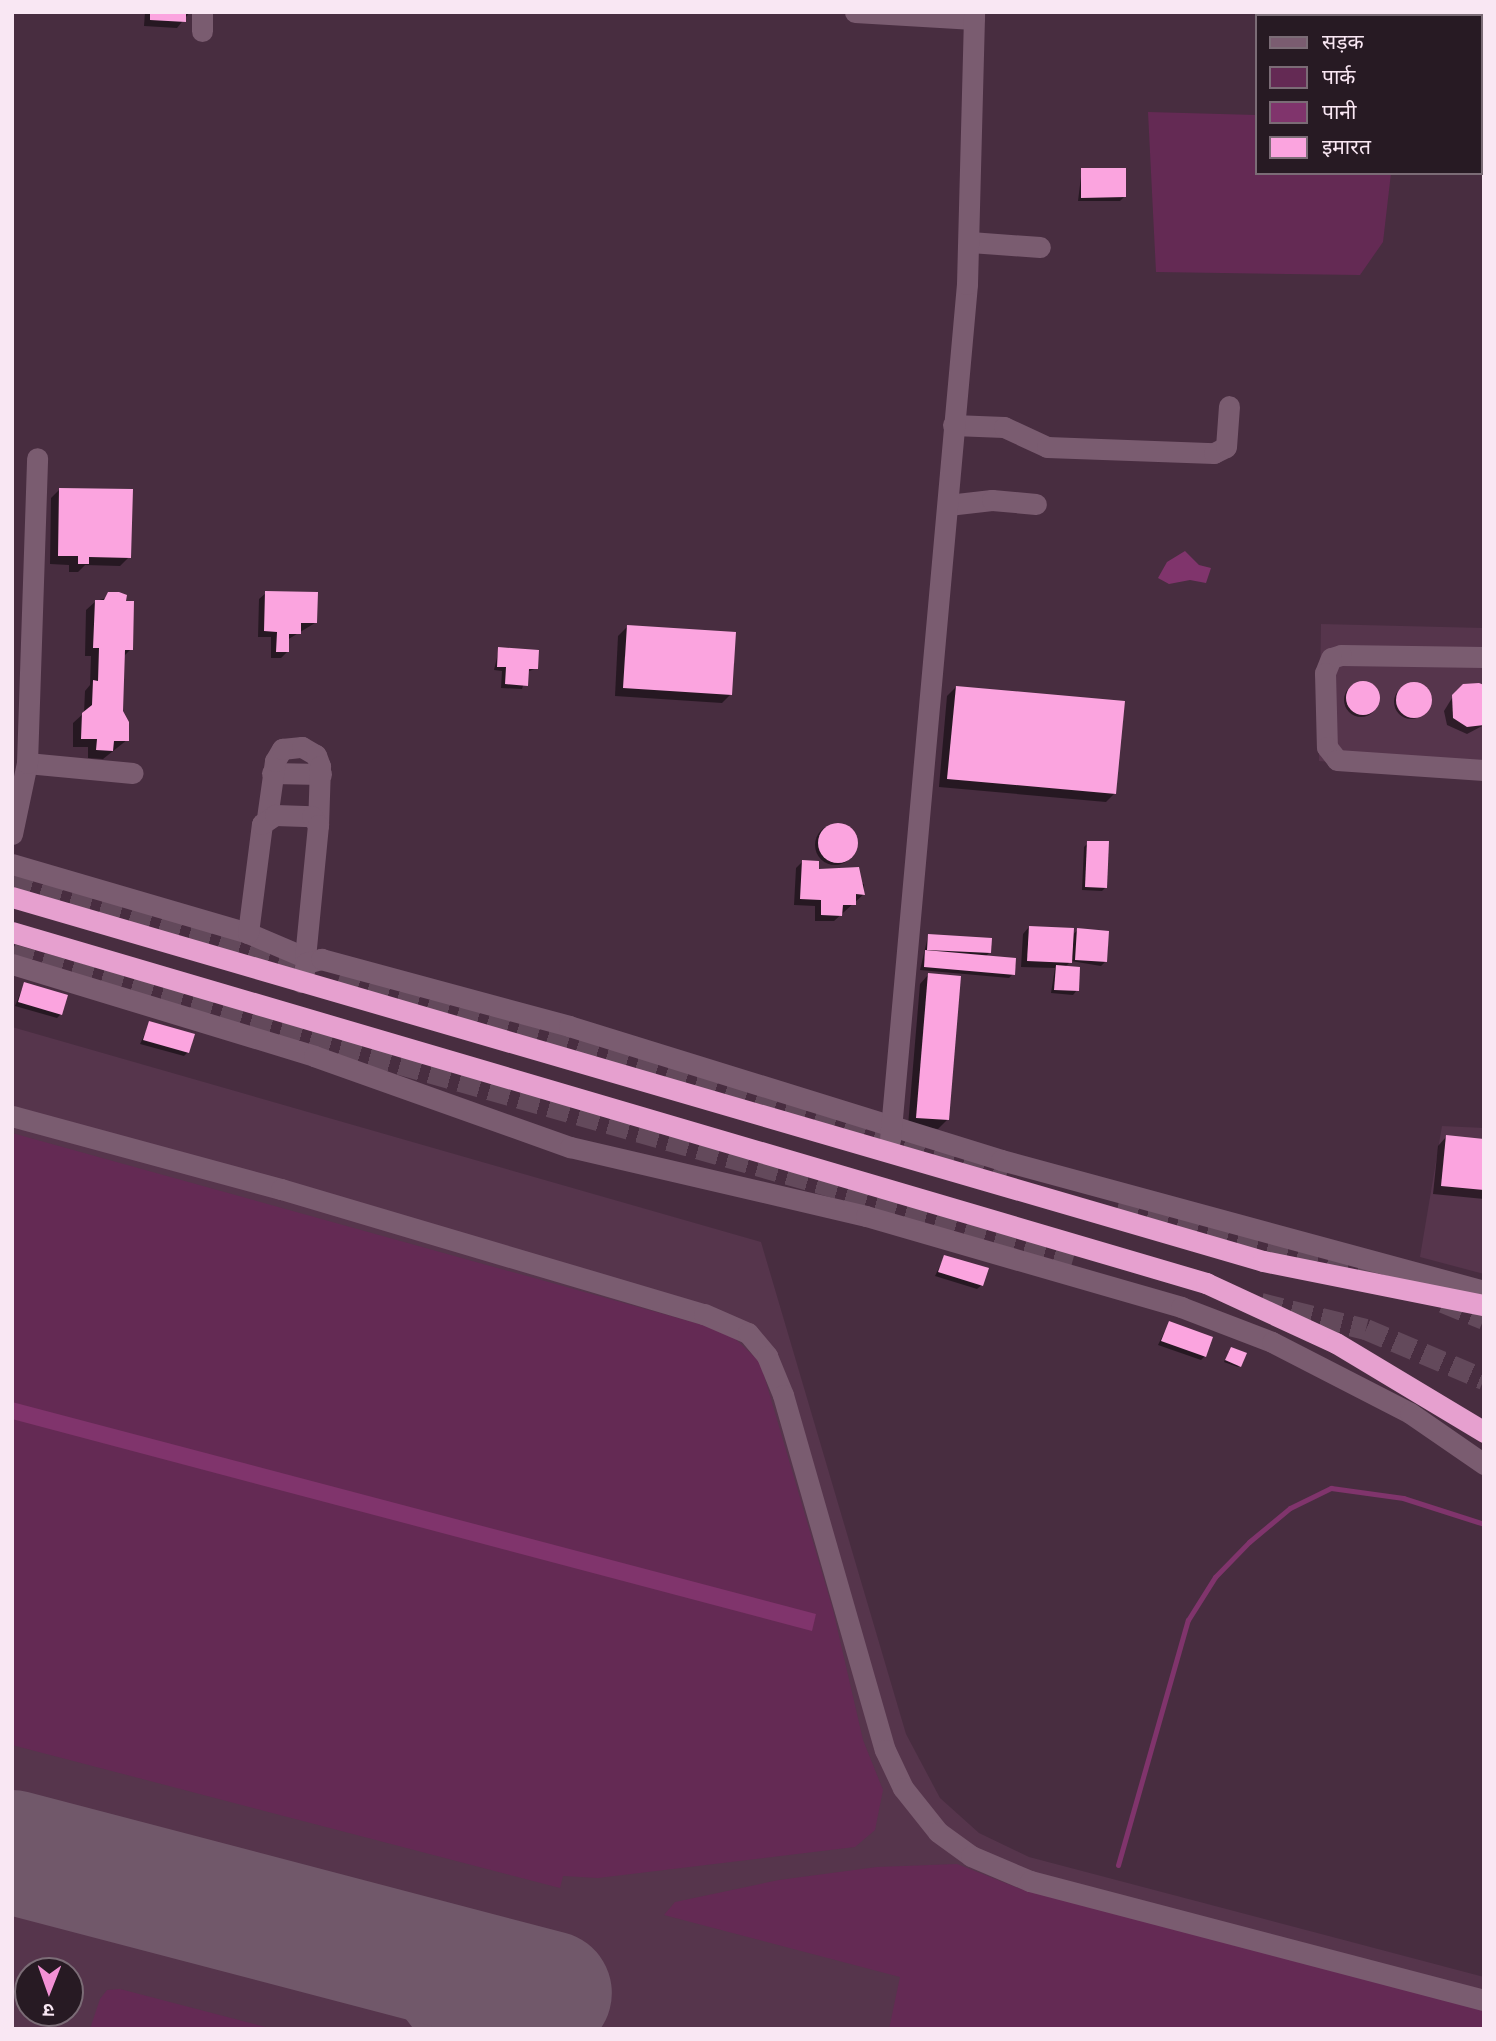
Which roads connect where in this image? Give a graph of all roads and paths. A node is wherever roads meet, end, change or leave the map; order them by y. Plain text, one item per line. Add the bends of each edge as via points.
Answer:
1 (855, 12) edge
2 (974, 16) edge
3 (970, 242) junction
4 (1040, 247) dead end
5 (1229, 406) dead end
6 (953, 425) junction
7 (37, 458) dead end
8 (1036, 504) dead end
9 (948, 505) junction
10 (1484, 657) edge
11 (27, 763) junction
12 (1484, 770) edge
13 (133, 773) dead end
14 (267, 818) junction
15 (318, 825) junction
16 (12, 834) edge
17 (12, 864) edge
18 (12, 897) edge
19 (12, 932) edge
20 (248, 933) junction
21 (307, 958) junction
22 (12, 964) edge
23 (301, 982) junction
24 (12, 1116) edge
25 (892, 1127) junction
26 (888, 1152) junction
27 (1484, 1291) edge
28 (1484, 1305) edge
29 (1484, 1432) edge
30 (1484, 1464) edge
31 (1484, 2000) edge

1 - 2 street
2 - 3 street
3 - 4 street
3 - 6 street
5 - 6 street via 1226,447 1213,453 1047,447 1004,427
6 - 9 street
7 - 11 street
8 - 9 street via 992,500
9 - 25 street
10 - 12 street via 1341,655 1331,658 1325,673 1326,747 1337,760
11 - 13 street
11 - 16 street
14 - 15 street via 305,815
14 - 15 street via 272,773 282,749 302,747 316,755 321,774
14 - 20 street via 262,824
15 - 21 street
17 - 20 street
18 - 23 highway
19 - 29 highway via 1166,1270 1242,1297 1336,1343
20 - 21 street
21 - 23 street
21 - 25 street via 569,1026
22 - 30 street via 314,1056 581,1150 866,1216 1181,1307 1272,1342 1410,1413
23 - 26 highway via 466,1025
24 - 31 street via 281,1189 704,1314 748,1333 767,1356 783,1395 885,1750 902,1788 938,1832 971,1856 1030,1881
25 - 26 street
25 - 27 street
26 - 28 highway via 1263,1261

